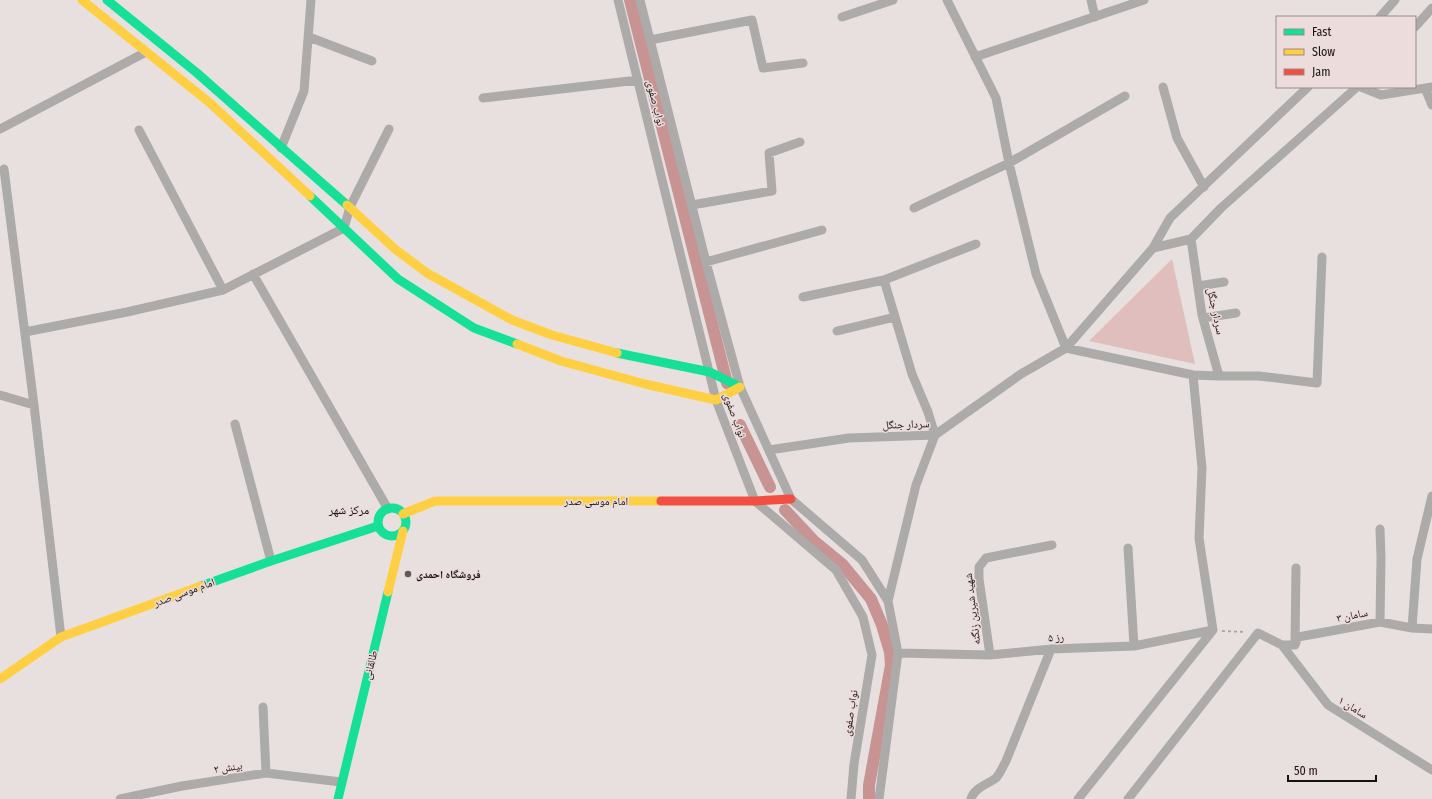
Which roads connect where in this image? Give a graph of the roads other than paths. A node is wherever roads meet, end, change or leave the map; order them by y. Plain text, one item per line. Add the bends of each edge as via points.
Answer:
1 (82, 0) edge
2 (107, 0) edge
3 (311, 0) edge
4 (618, 0) edge
5 (640, 0) edge
6 (893, 0) edge
7 (947, 0) edge
8 (1090, 0) edge
9 (1144, 0) edge
10 (1395, 0) edge
11 (1432, 8) edge
12 (1381, 16) edge
13 (842, 17) dead end
14 (1095, 17) junction
15 (1416, 26) edge
16 (309, 37) junction
17 (650, 40) junction
18 (146, 52) junction
19 (975, 57) junction
20 (372, 61) dead end
21 (803, 63) dead end
22 (638, 80) junction
23 (1163, 87) dead end
24 (1307, 88) edge
25 (1356, 88) edge
26 (1364, 88) edge
27 (1429, 88) edge
28 (1125, 96) dead end
29 (483, 98) dead end
30 (1432, 106) edge
31 (0, 129) edge
32 (389, 129) dead end
33 (139, 130) dead end
34 (800, 142) dead end
35 (282, 148) junction
36 (1009, 163) junction
37 (4, 169) dead end
38 (1204, 187) junction
39 (692, 205) junction
40 (350, 207) junction
41 (914, 208) dead end
42 (344, 228) junction
43 (822, 230) dead end
44 (1192, 239) junction
45 (976, 244) dead end
46 (1153, 248) junction
47 (1322, 257) dead end
48 (706, 262) junction
49 (253, 274) junction
50 (884, 280) junction
51 (1224, 282) dead end
52 (1198, 286) junction
53 (224, 290) junction
54 (803, 297) dead end
55 (1236, 313) dead end
56 (895, 317) junction
57 (1203, 318) junction
58 (837, 331) dead end
59 (25, 332) junction
60 (1066, 348) junction
61 (710, 372) junction
62 (1193, 375) junction
63 (1219, 376) junction
64 (740, 387) junction
65 (0, 396) edge
66 (716, 400) junction
67 (34, 405) junction
68 (235, 424) dead end
69 (935, 435) junction
70 (769, 450) junction
71 (1432, 496) edge
72 (791, 499) junction
73 (755, 501) junction
74 (388, 509) junction
75 (404, 514) junction
76 (378, 526) junction
77 (1380, 529) dead end
78 (403, 531) junction
79 (1052, 545) dead end
80 (1128, 548) dead end
81 (271, 561) junction
82 (1296, 568) dead end
83 (888, 601) junction
84 (1380, 622) junction
85 (1412, 628) junction
86 (1432, 629) edge
87 (1213, 630) junction
88 (61, 637) junction
89 (1282, 645) junction
90 (1295, 645) junction
91 (1134, 646) junction
92 (1051, 649) junction
93 (898, 652) junction
94 (990, 655) junction
95 (0, 679) edge
96 (264, 707) dead end
97 (1432, 770) edge
98 (266, 773) junction
99 (342, 782) junction
100 (120, 799) edge
101 (338, 799) edge
102 (851, 799) edge
103 (879, 799) edge
104 (971, 799) edge
105 (1078, 799) edge
106 (1128, 799) edge

1 - 18 street
2 - 35 street via 197,73
3 - 16 street
4 - 22 street, نواب صفوی
5 - 17 street, نواب صفوی
6 - 13 street
7 - 19 street
8 - 14 street
9 - 14 street
10 - 12 street
11 - 15 street
14 - 19 street
16 - 20 street
16 - 35 street via 304,92
17 - 21 street via 752,20 763,68
17 - 39 street, نواب صفوی
18 - 31 street
18 - 42 street via 210,104
19 - 36 street via 996,98
22 - 29 street
22 - 61 street, نواب صفوی
23 - 38 street via 1177,138
24 - 38 street, سردار جنگل
25 - 44 street via 1221,208
26 - 27 street via 1381,95
27 - 30 street
28 - 36 street
32 - 40 street
33 - 53 street
34 - 39 street via 769,153 772,191
35 - 40 street
36 - 41 street
36 - 60 street via 1036,274
37 - 59 street
38 - 46 street, سردار جنگل via 1170,218
39 - 48 street, نواب صفوی
40 - 42 street
40 - 61 street via 395,249 427,273 512,320 552,335 615,353
42 - 49 street
42 - 66 street via 398,279 474,328 561,361
43 - 48 street
44 - 46 street
44 - 52 street, سردار جنگل
45 - 50 street
46 - 60 street, سردار جنگل
47 - 63 street via 1316,383 1259,376
48 - 64 street, نواب صفوی
49 - 53 street
49 - 74 street
50 - 54 street
50 - 56 street
51 - 52 street
52 - 57 street, سردار جنگل
53 - 59 street
55 - 57 street
56 - 58 street
56 - 69 street via 912,374
57 - 63 street, سردار جنگل
59 - 67 street
60 - 62 street
60 - 69 street, سردار جنگل via 1021,374
61 - 64 street
61 - 66 street, نواب صفوی
62 - 63 street
62 - 87 street via 1202,468 1199,538
64 - 66 street
64 - 70 street, نواب صفوی
65 - 67 street
66 - 73 street, نواب صفوی
67 - 88 street
68 - 81 street
69 - 70 street, سردار جنگل via 849,438
69 - 83 street via 916,485
70 - 72 street, نواب صفوی
71 - 85 street via 1417,559
72 - 73 street, امام موسی صدر
72 - 83 street, نواب صفوی via 862,560
73 - 75 street, امام موسی صدر via 435,501
73 - 102 street, نواب صفوی via 836,570 863,616 872,655 854,764
74 - 75 street via 396,509
74 - 76 street via 379,518
75 - 78 street via 406,524
76 - 78 street via 387,536 396,536
76 - 81 street, امام موسی صدر
77 - 84 street
78 - 99 street, طالقانی
79 - 94 street, شهید شیرین زنگنه via 986,558 979,567
80 - 91 street
81 - 88 street, امام موسی صدر
82 - 90 street
83 - 93 street, نواب صفوی
84 - 85 street, سامان ۳
84 - 90 street, سامان ۳ via 1298,637
85 - 86 street, سامان ۳
87 - 91 street, رز ۵
87 - 105 street
88 - 95 street, امام موسی صدر
89 - 90 street
89 - 97 street, سامان ۱ via 1328,705
89 - 106 street, سامان ۱ via 1258,633
91 - 92 street, رز ۵
92 - 94 street, رز ۵
92 - 104 street via 1006,761 997,777 982,786
93 - 94 street, رز ۵
93 - 103 street, نواب صفوی
96 - 98 street
98 - 99 street, بینش ۲
98 - 100 street, بینش ۲
99 - 101 street, طالقانی

